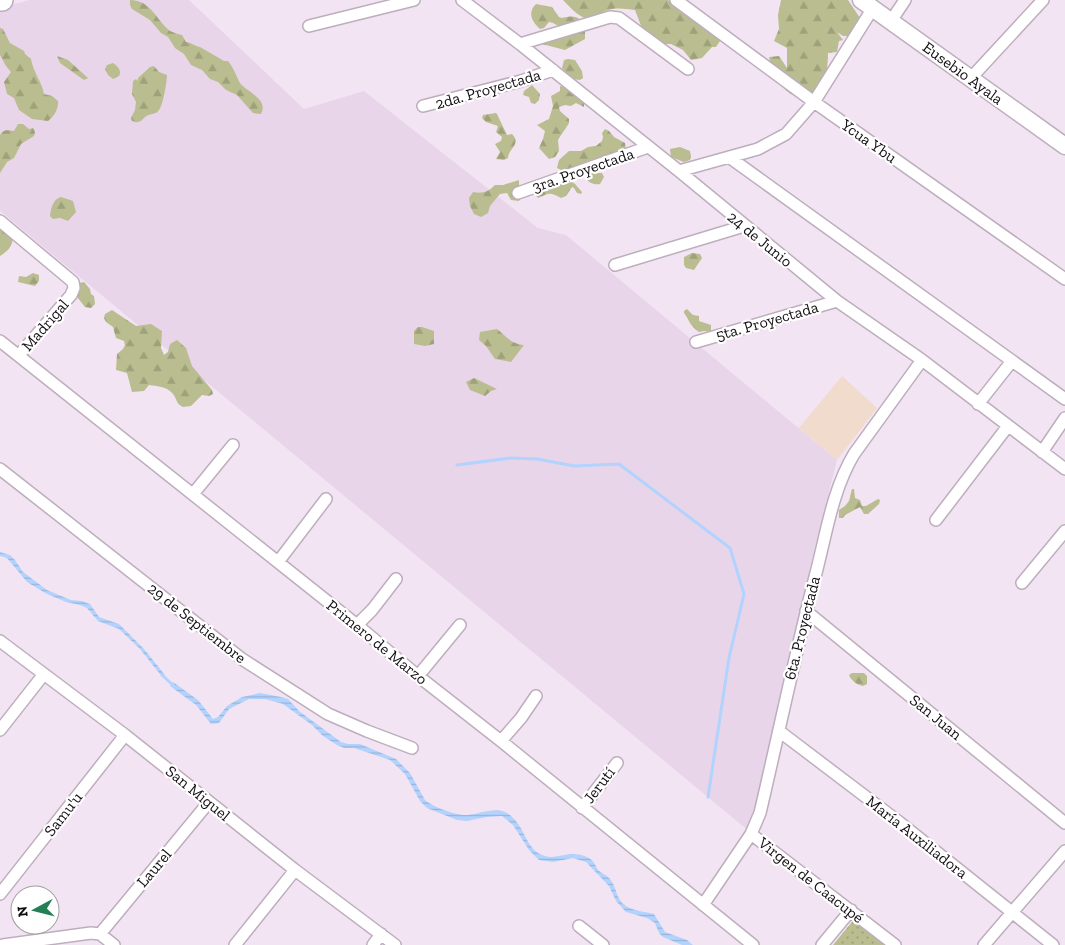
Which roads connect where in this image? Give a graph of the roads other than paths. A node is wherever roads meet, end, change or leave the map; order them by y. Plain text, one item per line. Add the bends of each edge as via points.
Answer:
1 (414, 0) edge
2 (462, 0) edge
3 (676, 0) edge
4 (906, 0) edge
5 (1043, 0) edge
6 (867, 4) edge
7 (891, 21) junction
8 (309, 26) dead end
9 (520, 44) junction
10 (688, 69) dead end
11 (553, 70) junction
12 (970, 79) junction
13 (814, 102) junction
14 (423, 106) dead end
15 (1063, 139) edge
16 (648, 147) junction
17 (729, 157) junction
18 (679, 171) junction
19 (518, 193) dead end
20 (0, 221) edge
21 (744, 226) junction
22 (615, 265) dead end
23 (1065, 279) edge
24 (837, 301) junction
25 (0, 340) edge
26 (696, 342) dead end
27 (18, 355) junction
28 (922, 360) junction
29 (1012, 361) junction
30 (1065, 399) edge
31 (978, 404) junction
32 (1065, 418) edge
33 (1008, 426) junction
34 (233, 445) dead end
35 (1042, 452) junction
36 (0, 469) edge
37 (1065, 469) edge
38 (193, 494) junction
39 (326, 499) dead end
40 (936, 520) dead end
41 (1065, 531) edge
42 (278, 562) junction
43 (396, 579) dead end
44 (1022, 583) dead end
45 (806, 611) junction
46 (357, 625) junction
47 (460, 625) dead end
48 (0, 641) edge
49 (44, 674) junction
50 (418, 676) junction
51 (536, 696) dead end
52 (0, 730) edge
53 (779, 731) junction
54 (125, 735) junction
55 (501, 741) junction
56 (412, 748) dead end
57 (617, 763) dead end
58 (209, 802) junction
59 (582, 808) junction
60 (1065, 823) edge
61 (751, 834) junction
62 (1065, 851) edge
63 (295, 870) junction
64 (0, 894) edge
65 (703, 906) junction
66 (851, 910) junction
67 (1013, 912) junction
68 (579, 926) dead end
69 (100, 934) junction
70 (381, 934) junction
71 (3, 945) edge
72 (114, 945) edge
73 (234, 945) edge
74 (373, 945) edge
75 (395, 945) edge
76 (602, 945) edge
77 (753, 945) edge
78 (822, 945) edge
79 (895, 945) edge
80 (984, 945) edge
81 (1053, 945) edge

1 - 8 street
2 - 9 street, 24 de Junio
3 - 13 street, Ycua Ybu
4 - 7 street
5 - 12 street
6 - 7 main road, Eusebio Ayala
6 - 13 street
7 - 12 main road, Eusebio Ayala
9 - 10 street via 610,16 619,18
9 - 11 street, 24 de Junio
11 - 14 street, 2da. Proyectada
11 - 16 street, 24 de Junio
12 - 15 main road, Eusebio Ayala
13 - 17 street via 786,134 758,149
13 - 23 street, Ycua Ybu
16 - 18 street, 24 de Junio
16 - 19 street, 3ra. Proyectada
17 - 18 street
17 - 29 street
18 - 21 street, 24 de Junio
20 - 27 street, Madrigal via 73,282 74,288
21 - 22 street
21 - 24 street, 24 de Junio
24 - 26 street, 5ta. Proyectada
24 - 28 street, 24 de Junio
25 - 27 street, Primero de Marzo
27 - 38 street, Primero de Marzo
28 - 31 street, 24 de Junio
28 - 45 street, 6ta. Proyectada via 845,468
29 - 30 street
29 - 31 street
31 - 33 street, 24 de Junio
32 - 35 street
33 - 35 street, 24 de Junio
33 - 40 street
34 - 38 street
35 - 37 street, 24 de Junio
36 - 56 street, 29 de Septiembre via 242,659 328,714
38 - 42 street, Primero de Marzo
39 - 42 street
41 - 44 street
42 - 46 street, Primero de Marzo
43 - 46 street
45 - 53 street, 6ta. Proyectada
45 - 60 street, San Juan
46 - 50 street, Primero de Marzo
47 - 50 street
48 - 49 street, San Miguel
49 - 52 street
49 - 54 street, San Miguel
50 - 55 street, Primero de Marzo
51 - 55 street
53 - 61 street, 6ta. Proyectada via 760,813
53 - 67 street, María Auxiliadora
54 - 58 street, San Miguel
54 - 64 street, Samu'u
55 - 59 street, Primero de Marzo
57 - 59 street, Jerutí
58 - 63 street, San Miguel
58 - 69 street, Laurel
59 - 65 street, Primero de Marzo
61 - 65 street, 6ta. Proyectada
61 - 66 street, Virgen de Caacupé
62 - 67 street
63 - 70 street, San Miguel
63 - 73 street
65 - 77 street, Primero de Marzo
66 - 78 street
66 - 79 street, Virgen de Caacupé
67 - 80 street
67 - 81 street, María Auxiliadora
68 - 76 street
69 - 71 street
69 - 72 street
70 - 74 street
70 - 75 street, San Miguel

